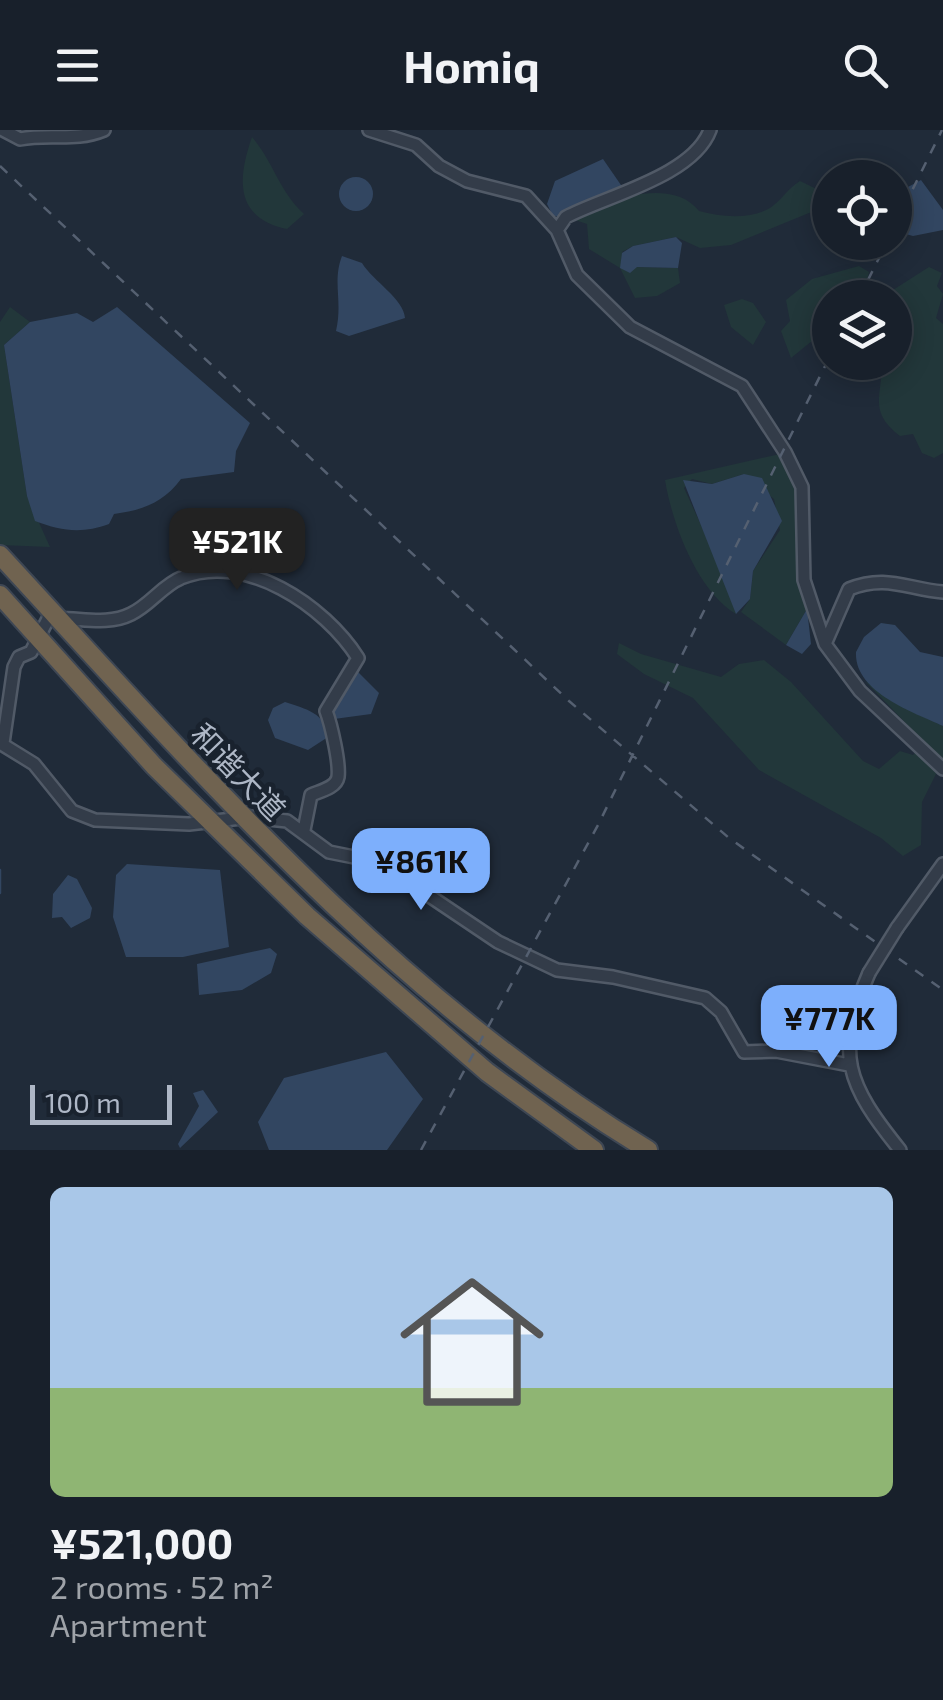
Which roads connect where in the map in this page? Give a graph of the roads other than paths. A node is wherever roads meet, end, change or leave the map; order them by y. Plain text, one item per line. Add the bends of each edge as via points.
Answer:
1 (3, 130) edge
2 (104, 130) edge
3 (369, 130) edge
4 (710, 130) edge
5 (557, 230) junction
6 (0, 555) edge
7 (943, 592) edge
8 (0, 594) edge
9 (58, 618) junction
10 (825, 644) junction
11 (2, 743) edge
12 (943, 768) edge
13 (242, 818) junction
14 (304, 830) junction
15 (943, 864) edge
16 (849, 1066) junction
17 (594, 1150) edge
18 (648, 1150) edge
19 (900, 1150) edge

1 - 2 street via 20,140
3 - 5 street via 416,145 467,180 526,196
4 - 5 street via 670,171 566,217
5 - 10 street via 577,275 630,327 742,386 786,452 802,487 804,580
6 - 9 highway, 和谐大道
7 - 10 street via 895,580 867,581 849,589
8 - 17 highway, 和谐大道 via 154,766 307,916 487,1072
9 - 11 street via 41,626 37,644 14,667
9 - 13 highway, 和谐大道
9 - 14 street via 101,622 131,614 181,578 215,571 249,573 335,626 358,658 326,710 338,777 311,794
10 - 12 street via 860,691
11 - 13 street via 34,764 72,810 94,820 189,824
13 - 14 street via 287,821
13 - 18 highway, 和谐大道 via 421,983 508,1054
14 - 16 street via 329,852 379,862 498,942 557,970 705,998 744,1052 776,1051
15 - 16 street, bridge via 869,972 855,1010
16 - 19 street via 871,1117

